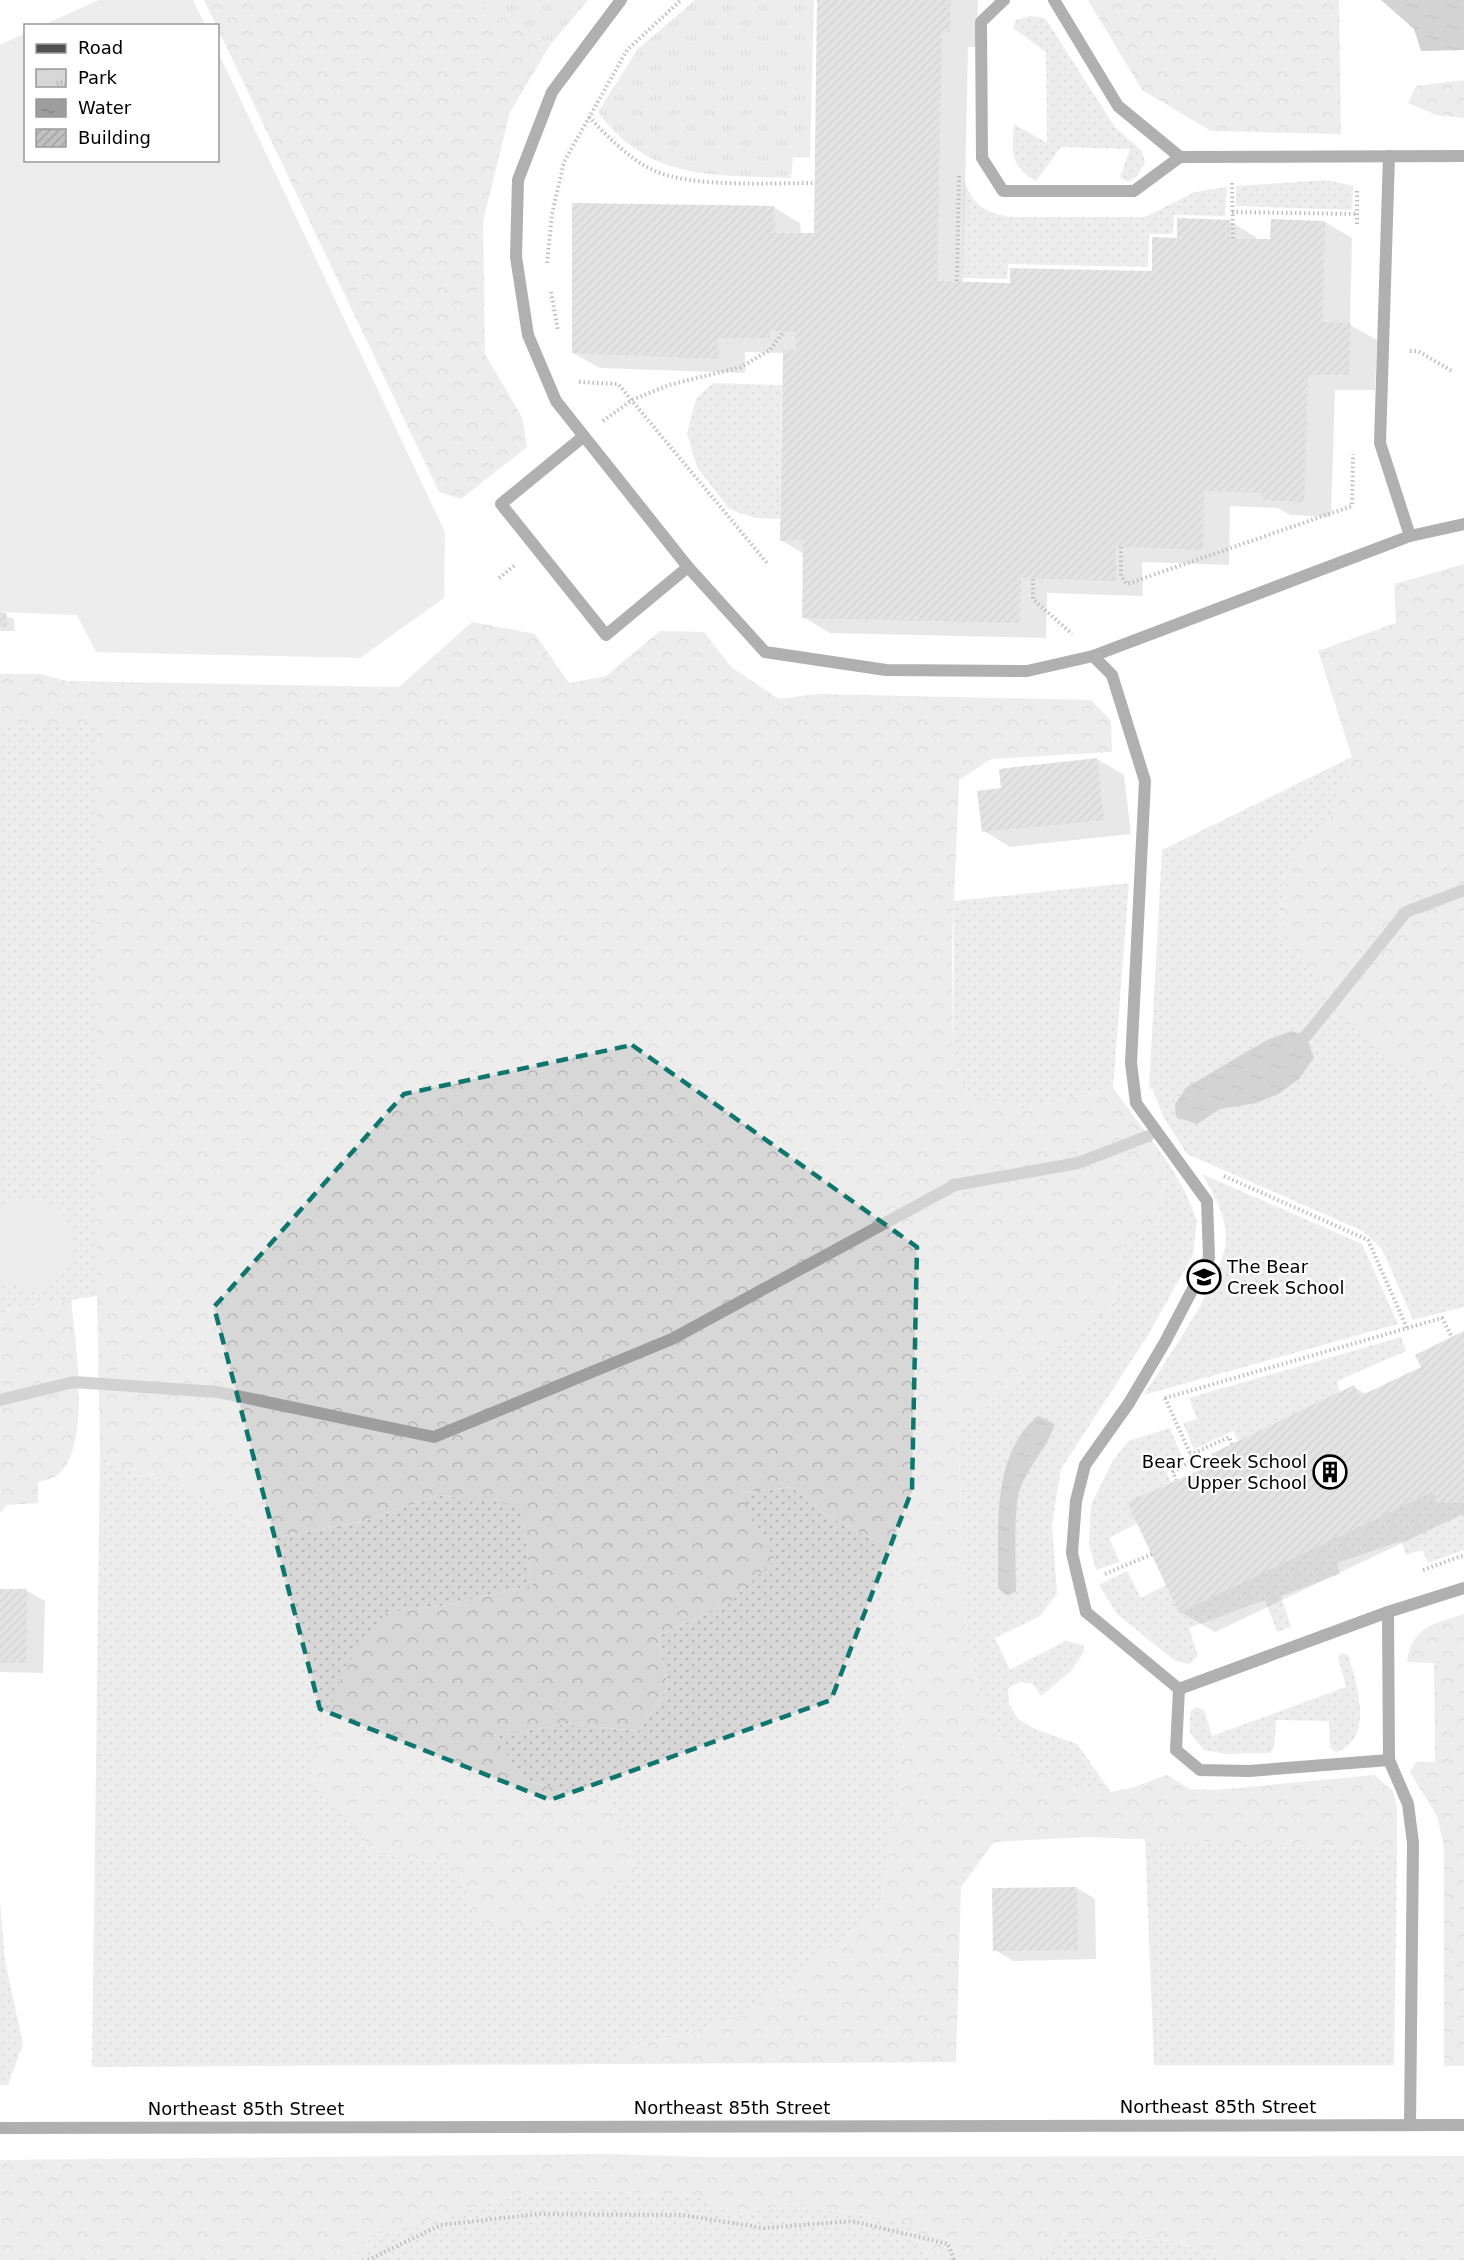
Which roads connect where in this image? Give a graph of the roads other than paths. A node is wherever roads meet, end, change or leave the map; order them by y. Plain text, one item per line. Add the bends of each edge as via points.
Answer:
1 (621, 0) edge
2 (1004, 0) edge
3 (1054, 0) edge
4 (1389, 156) junction
5 (1464, 156) edge
6 (1180, 157) junction
7 (584, 436) junction
8 (1464, 524) edge
9 (1410, 536) junction
10 (688, 567) junction
11 (1093, 656) junction
12 (1464, 1588) edge
13 (1388, 1612) junction
14 (1179, 1689) junction
15 (1389, 1760) junction
16 (1410, 2125) junction
17 (1464, 2125) edge
18 (0, 2128) edge

1 - 7 street via 552,92 518,180 516,256 528,335 556,401
2 - 6 street via 981,22 982,158 1003,191 1134,191
3 - 6 street via 1118,106
4 - 5 street
4 - 6 street
4 - 9 street via 1380,443
7 - 10 street
7 - 10 street via 501,504 606,635
8 - 9 street
9 - 11 street
10 - 11 street via 765,652 886,670 1027,671
11 - 14 street via 1112,675 1145,781 1131,1063 1136,1103 1207,1202 1209,1258 1165,1342 1085,1466 1078,1492 1072,1553 1086,1612
12 - 13 street
13 - 14 street
13 - 15 street
14 - 15 street via 1176,1750 1200,1770 1249,1771
15 - 16 street via 1408,1804 1413,1843
16 - 17 street, Northeast 85th Street
16 - 18 street, Northeast 85th Street

